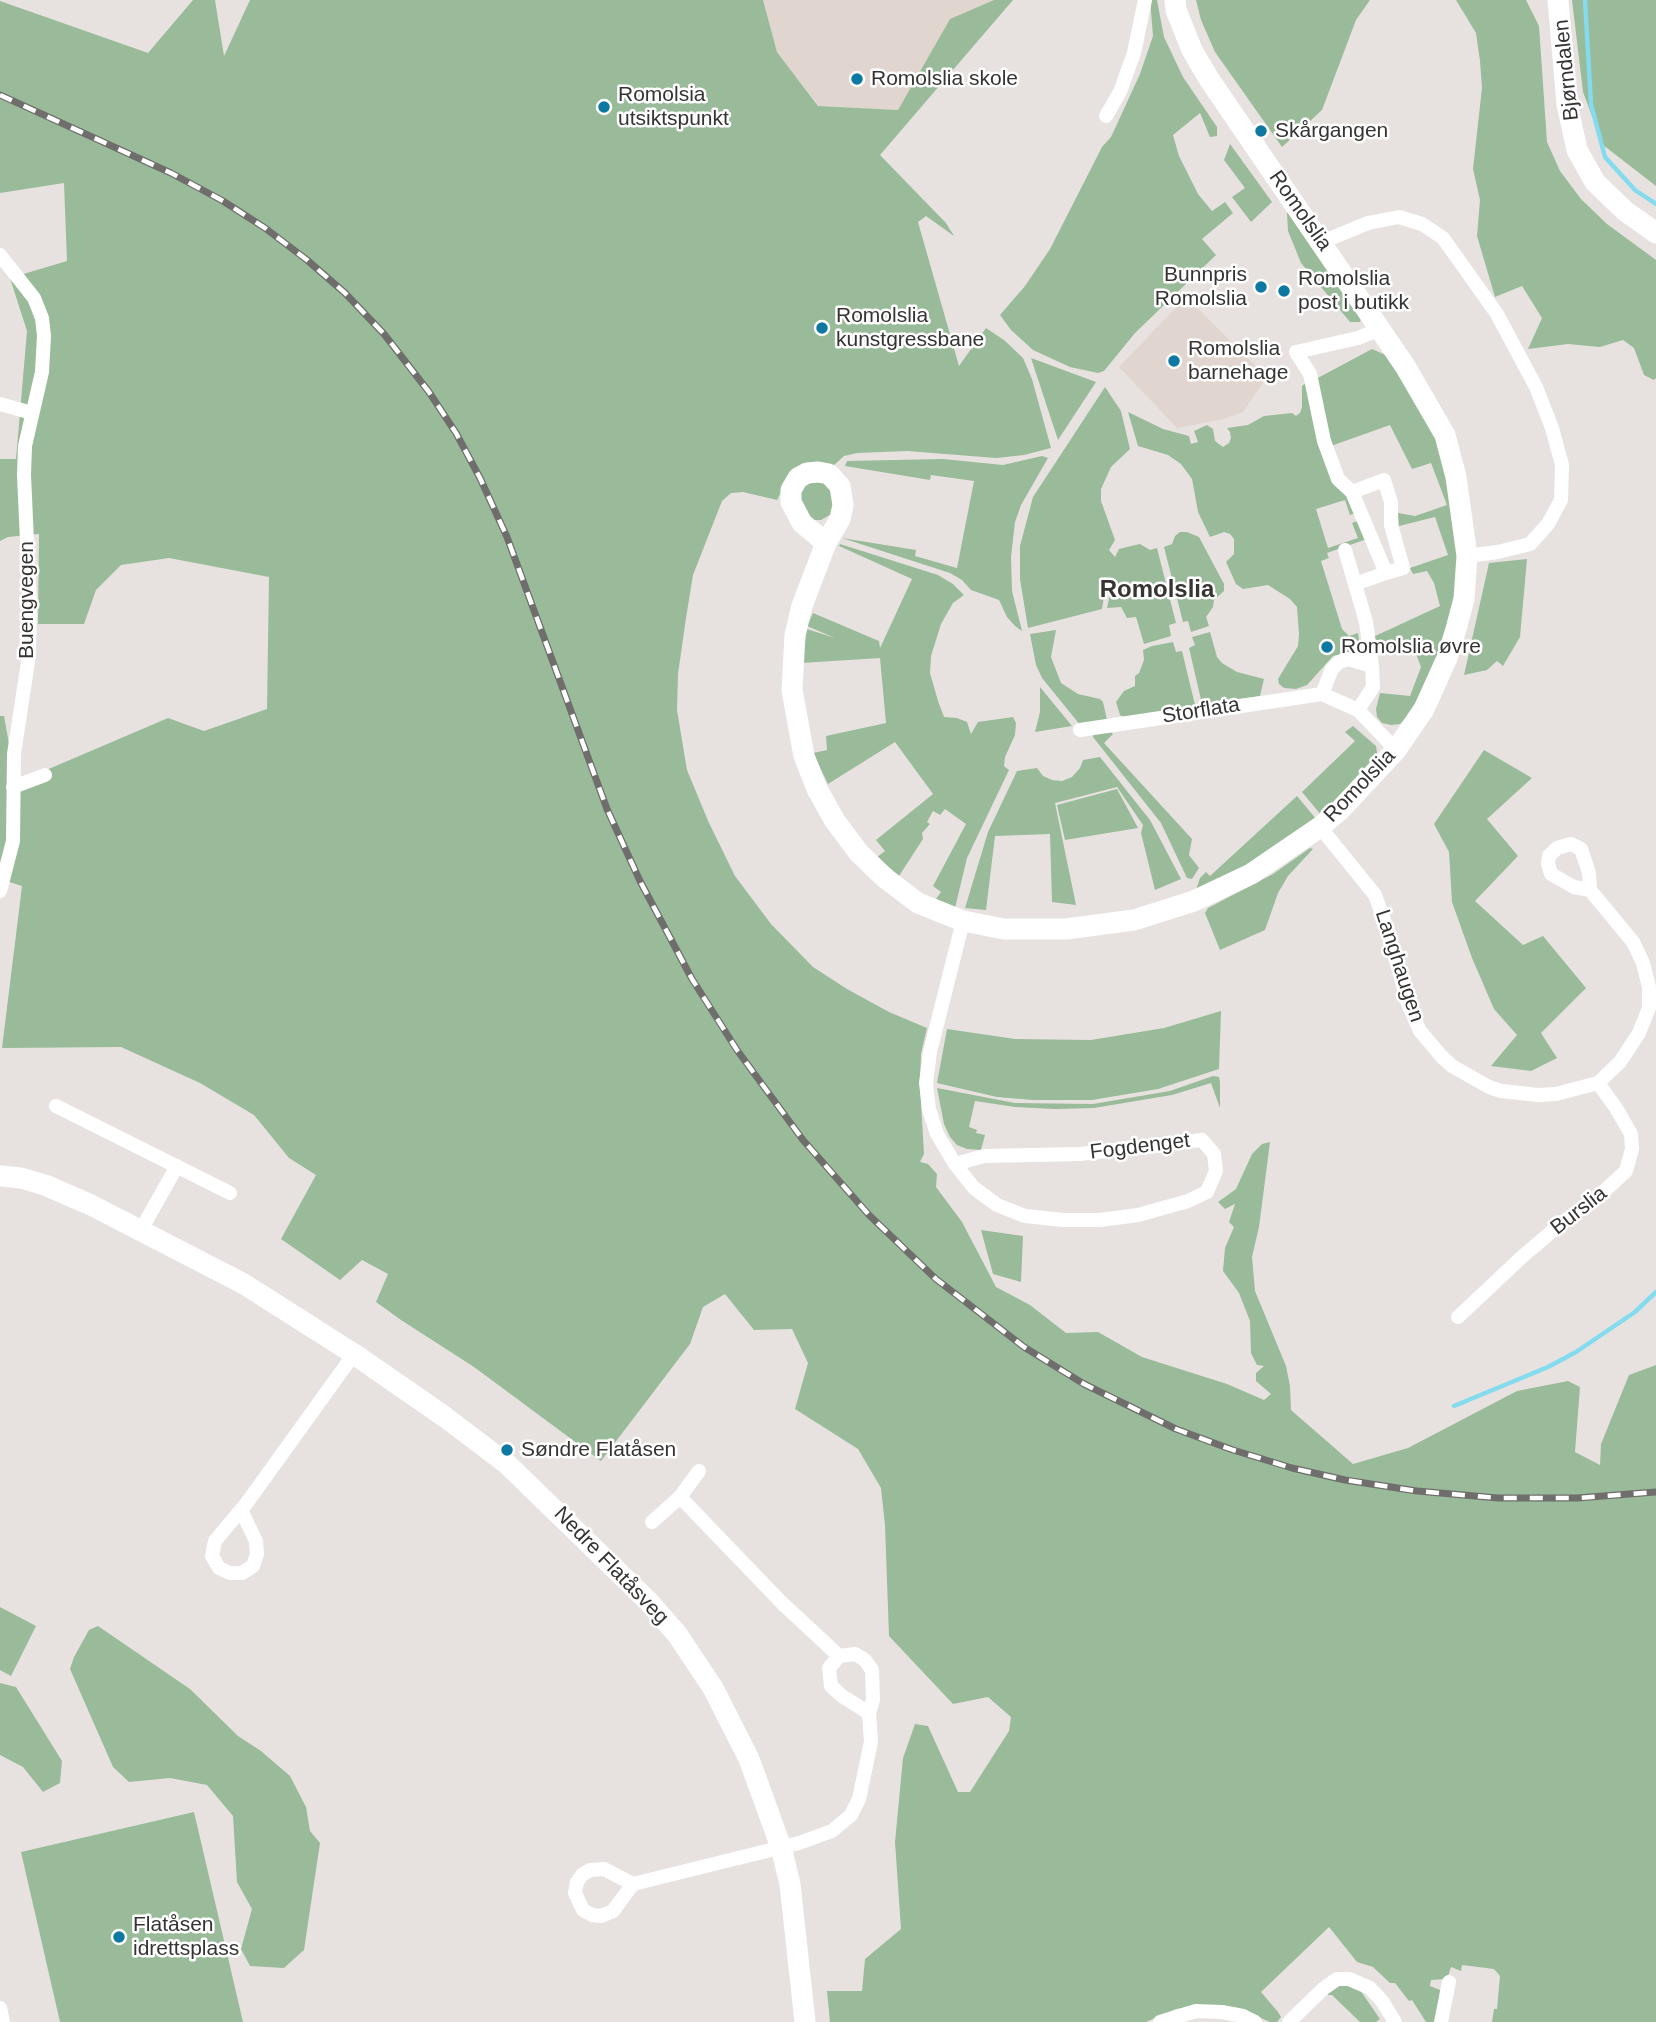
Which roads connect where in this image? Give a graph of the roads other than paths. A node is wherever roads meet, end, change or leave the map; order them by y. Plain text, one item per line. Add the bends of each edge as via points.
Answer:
1 (1145, 0) edge
2 (1175, 0) edge
3 (1558, 0) edge
4 (1106, 116) dead end
5 (1656, 233) edge
6 (1322, 242) junction
7 (0, 256) edge
8 (1380, 329) junction
9 (0, 404) edge
10 (32, 414) junction
11 (1352, 492) junction
12 (826, 543) dead end
13 (1345, 550) dead end
14 (1467, 556) junction
15 (1386, 573) junction
16 (1355, 584) junction
17 (1372, 666) junction
18 (1322, 694) junction
19 (1358, 710) junction
20 (1080, 730) dead end
21 (1396, 750) junction
22 (45, 775) dead end
23 (13, 787) junction
24 (1320, 827) junction
25 (1590, 890) dead end
26 (0, 891) edge
27 (963, 921) junction
28 (1598, 1083) junction
29 (57, 1106) dead end
30 (955, 1164) junction
31 (177, 1166) junction
32 (0, 1176) edge
33 (230, 1193) dead end
34 (141, 1230) junction
35 (1458, 1317) dead end
36 (354, 1354) junction
37 (699, 1471) dead end
38 (680, 1497) junction
39 (241, 1510) dead end
40 (652, 1522) dead end
41 (839, 1656) junction
42 (869, 1713) junction
43 (781, 1847) junction
44 (633, 1884) dead end
45 (1449, 1982) dead end
46 (0, 2008) edge
47 (3, 2022) edge
48 (805, 2022) edge
49 (1160, 2022) edge
50 (1255, 2022) edge
51 (1289, 2022) edge
52 (1395, 2022) edge
53 (1441, 2022) edge

1 - 4 street via 1134,53
2 - 6 street, Romolslia via 1192,50 1209,79
3 - 5 street, Bjørndalen via 1567,104 1577,150 1595,182
6 - 8 street, Romolslia
6 - 14 street via 1368,223 1399,217 1422,224 1443,238 1497,314 1536,387 1562,465 1560,500 1548,524 1530,544
7 - 10 street, Buengvegen via 34,298 42,318 42,372
8 - 11 street via 1296,352 1310,374 1324,441 1338,479
8 - 14 street, Romolslia via 1445,435
9 - 10 street
10 - 23 street, Buengvegen via 24,475 29,655
11 - 15 street
11 - 15 street via 1384,480 1402,568
12 - 27 street, Romolslia via 795,635 792,690 804,756 835,821 859,853 918,903
13 - 16 street
14 - 21 street, Romolslia via 1464,598 1447,658 1424,709
15 - 16 street
16 - 17 street
17 - 18 street via 1348,659 1339,662
17 - 19 street via 1373,687
18 - 19 street
18 - 20 street, Storflata
19 - 21 street
21 - 24 street, Romolslia
22 - 23 street
23 - 26 street, Buengvegen via 13,841
24 - 27 street, Romolslia via 1251,874 1194,901 1134,920 1066,929 1004,929
24 - 28 street, Langhaugen via 1375,895 1408,1004 1420,1031 1442,1057 1489,1087 1513,1094 1556,1094
25 - 28 street via 1633,942 1649,987 1649,1007 1637,1037
27 - 30 street, Fogdenget via 926,1083 937,1134
28 - 35 street, Burslia via 1631,1134 1626,1171
29 - 31 street
30 - 30 street, Fogdenget via 974,1188 997,1205 1025,1216 1063,1220 1100,1220 1175,1206 1207,1192 1216,1171 1214,1154 1202,1140 1080,1154 984,1156
31 - 33 street
31 - 34 street
32 - 34 street, Nedre Flatåsveg via 45,1185
34 - 36 street, Nedre Flatåsveg via 244,1284
36 - 39 street
36 - 43 street, Nedre Flatåsveg via 507,1464 677,1634 713,1688 749,1759
37 - 38 street
38 - 40 street
38 - 41 street
41 - 42 street via 829,1668 831,1686
41 - 42 street via 855,1654 872,1670
42 - 43 street via 871,1742 851,1815 832,1831
43 - 44 street
43 - 48 street, Nedre Flatåsveg via 790,1884
45 - 53 street
46 - 47 street
49 - 50 street via 1196,2011 1222,2012
51 - 52 street via 1330,1984 1349,1979 1370,1988

